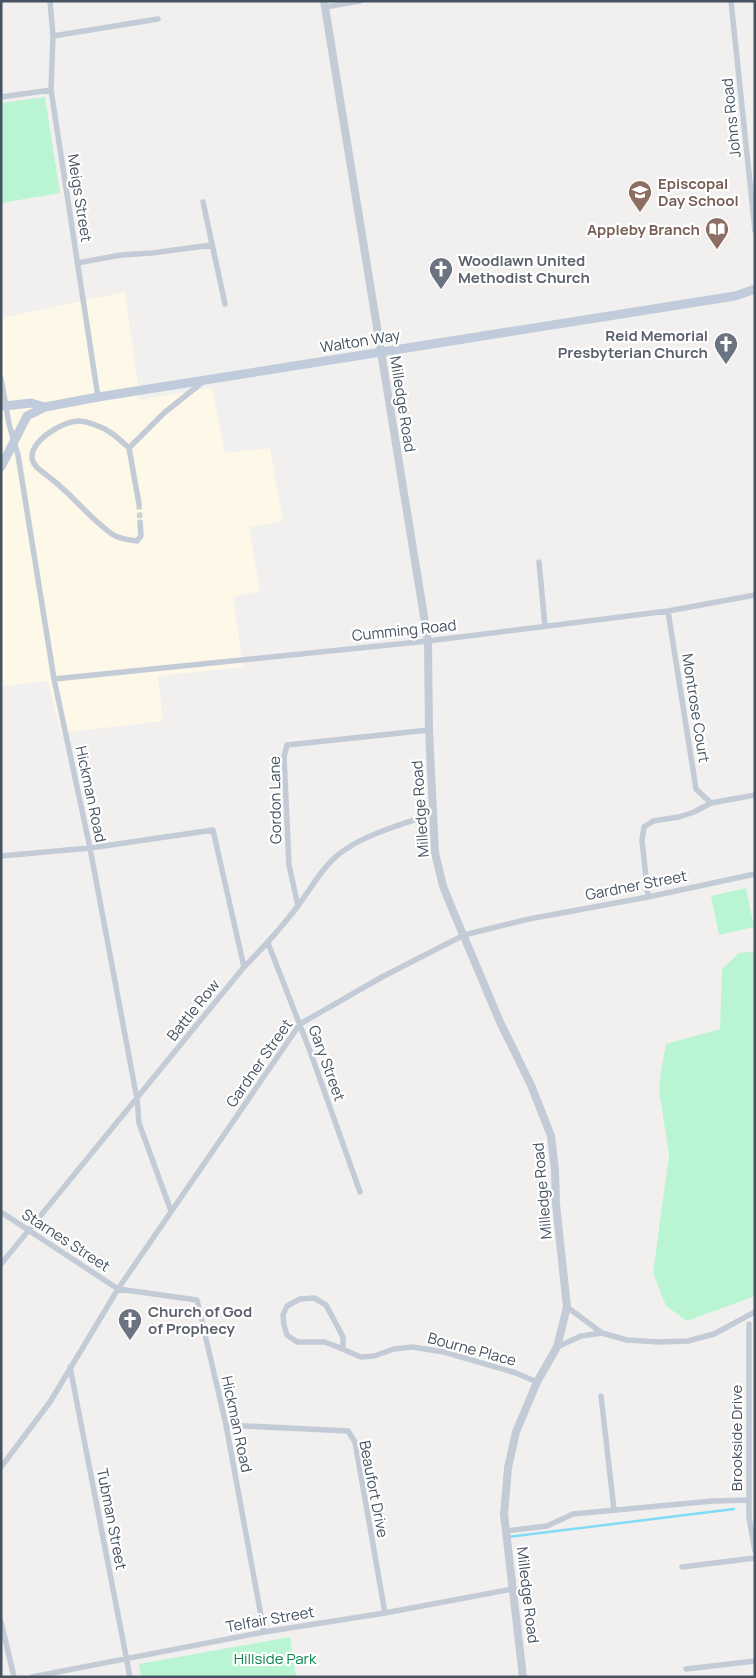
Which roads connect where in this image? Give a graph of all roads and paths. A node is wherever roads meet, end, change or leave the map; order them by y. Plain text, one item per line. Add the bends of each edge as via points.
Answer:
1 (50, 1) edge
2 (360, 1) edge
3 (731, 1) edge
4 (325, 4) edge
5 (158, 19) dead end
6 (53, 36) junction
7 (51, 90) junction
8 (1, 97) edge
9 (203, 202) dead end
10 (755, 231) edge
11 (212, 244) junction
12 (77, 263) junction
13 (755, 289) edge
14 (225, 304) dead end
15 (380, 352) junction
16 (1, 379) edge
17 (206, 380) junction
18 (2, 384) edge
19 (98, 397) junction
20 (3, 406) edge
21 (45, 407) junction
22 (14, 441) junction
23 (129, 448) junction
24 (18, 455) junction
25 (32, 457) junction
26 (1, 468) edge
27 (139, 504) tunnel mouth
28 (140, 522) tunnel mouth
29 (539, 562) dead end
30 (755, 595) edge
31 (668, 611) junction
32 (545, 626) junction
33 (428, 640) junction
34 (54, 679) junction
35 (428, 730) junction
36 (755, 795) edge
37 (711, 803) junction
38 (434, 813) junction
39 (90, 848) junction
40 (1, 856) edge
41 (755, 874) edge
42 (648, 897) junction
43 (298, 906) junction
44 (464, 935) junction
45 (268, 943) junction
46 (244, 966) junction
47 (300, 1024) junction
48 (137, 1099) junction
49 (360, 1192) dead end
50 (171, 1211) junction
51 (1, 1212) edge
52 (28, 1231) junction
53 (1, 1264) edge
54 (118, 1289) junction
55 (567, 1307) junction
56 (753, 1313) edge
57 (752, 1325) edge
58 (602, 1333) junction
59 (557, 1347) junction
60 (343, 1349) junction
61 (70, 1367) junction
62 (537, 1382) junction
63 (601, 1396) dead end
64 (226, 1425) junction
65 (1, 1467) edge
66 (749, 1500) junction
67 (614, 1510) junction
68 (506, 1530) junction
69 (755, 1551) edge
70 (755, 1558) edge
71 (682, 1567) dead end
72 (513, 1589) junction
73 (385, 1613) junction
74 (1, 1622) edge
75 (264, 1632) junction
76 (127, 1660) junction
77 (755, 1661) edge
78 (686, 1668) dead end
79 (14, 1677) edge
80 (32, 1677) edge
81 (130, 1677) edge
82 (523, 1677) edge

1 - 6 street, Meigs Street
2 - 4 street
3 - 10 street, Johns Road
4 - 15 street, Milledge Road
5 - 6 street
6 - 7 street, Meigs Street
7 - 8 street
7 - 12 street, Meigs Street
9 - 11 street
11 - 12 street
11 - 14 street
12 - 19 street, Meigs Street
13 - 15 main road, Walton Way via 734,296
15 - 17 main road, Walton Way
15 - 33 street, Milledge Road
16 - 18 street, Hickman Road
17 - 19 main road, Walton Way
17 - 23 street via 164,413
18 - 20 street, Hickman Road
19 - 21 main road, Walton Way
20 - 21 main road via 32,403
20 - 22 street, Hickman Road
21 - 22 main road, Walton Way via 27,416
22 - 24 street, Hickman Road
22 - 26 main road, Walton Way
23 - 25 street via 98,426 79,421 43,436
23 - 27 street
24 - 25 street
24 - 34 street, Hickman Road
25 - 28 street via 34,465 113,534 137,541
29 - 32 street
30 - 31 street, Cumming Road
31 - 32 street, Cumming Road
31 - 37 street, Montrose Court via 696,789
32 - 33 street, Cumming Road
33 - 34 street, Cumming Road
33 - 35 street, Milledge Road
34 - 39 street, Hickman Road
35 - 38 street, Milledge Road
35 - 43 street, Gordon Lane via 287,745 284,757 289,865
36 - 37 street
37 - 42 street via 694,812 653,821 644,827 642,840
38 - 43 street, Battle Row via 346,848 325,867
38 - 44 street, Milledge Road via 435,853 443,886
39 - 40 street
39 - 46 street via 213,830
39 - 48 street, Hickman Road
41 - 42 street, Gardner Street
42 - 44 street, Gardner Street
43 - 45 street, Battle Row
44 - 47 street, Gardner Street
44 - 55 street, Milledge Road via 551,1136
45 - 46 street, Battle Row
45 - 47 street, Gary Street
46 - 48 street, Battle Row
47 - 49 street, Gary Street
47 - 50 street, Gardner Street
48 - 50 street, Hickman Road via 139,1123
48 - 52 street, Battle Row
50 - 54 street, Gardner Street
51 - 52 street, Starnes Street
52 - 53 street, Battle Row
52 - 54 street, Starnes Street
54 - 61 street, Gardner Street
54 - 64 street, Hickman Road via 197,1300
55 - 58 street
55 - 59 street, Milledge Road
56 - 57 street, Brookside Drive
56 - 58 street via 714,1334 688,1341 627,1340
57 - 66 street, Brookside Drive
58 - 59 street via 581,1336
59 - 62 street, Milledge Road
60 - 60 street, Bourne Place via 324,1342 297,1342 287,1336 283,1315 287,1306 300,1298 314,1298 326,1305 343,1338
60 - 62 street, Bourne Place via 361,1357 412,1347 444,1352
61 - 65 street, Gardner Street via 50,1402
61 - 76 street, Tubman Street
62 - 68 street, Milledge Road via 516,1432 508,1468 504,1514
63 - 67 street
64 - 73 street, Beaufort Drive via 348,1431 354,1442
64 - 75 street, Hickman Road
66 - 67 street
66 - 69 street, Brookside Drive
67 - 68 street via 573,1514 547,1526
68 - 72 street, Milledge Road
70 - 71 street
72 - 73 street, Telfair Street
72 - 82 street, Milledge Road
73 - 75 street, Telfair Street
74 - 79 street
75 - 76 street, Telfair Street
76 - 80 street, Telfair Street
76 - 81 street, Tubman Street
77 - 78 street

